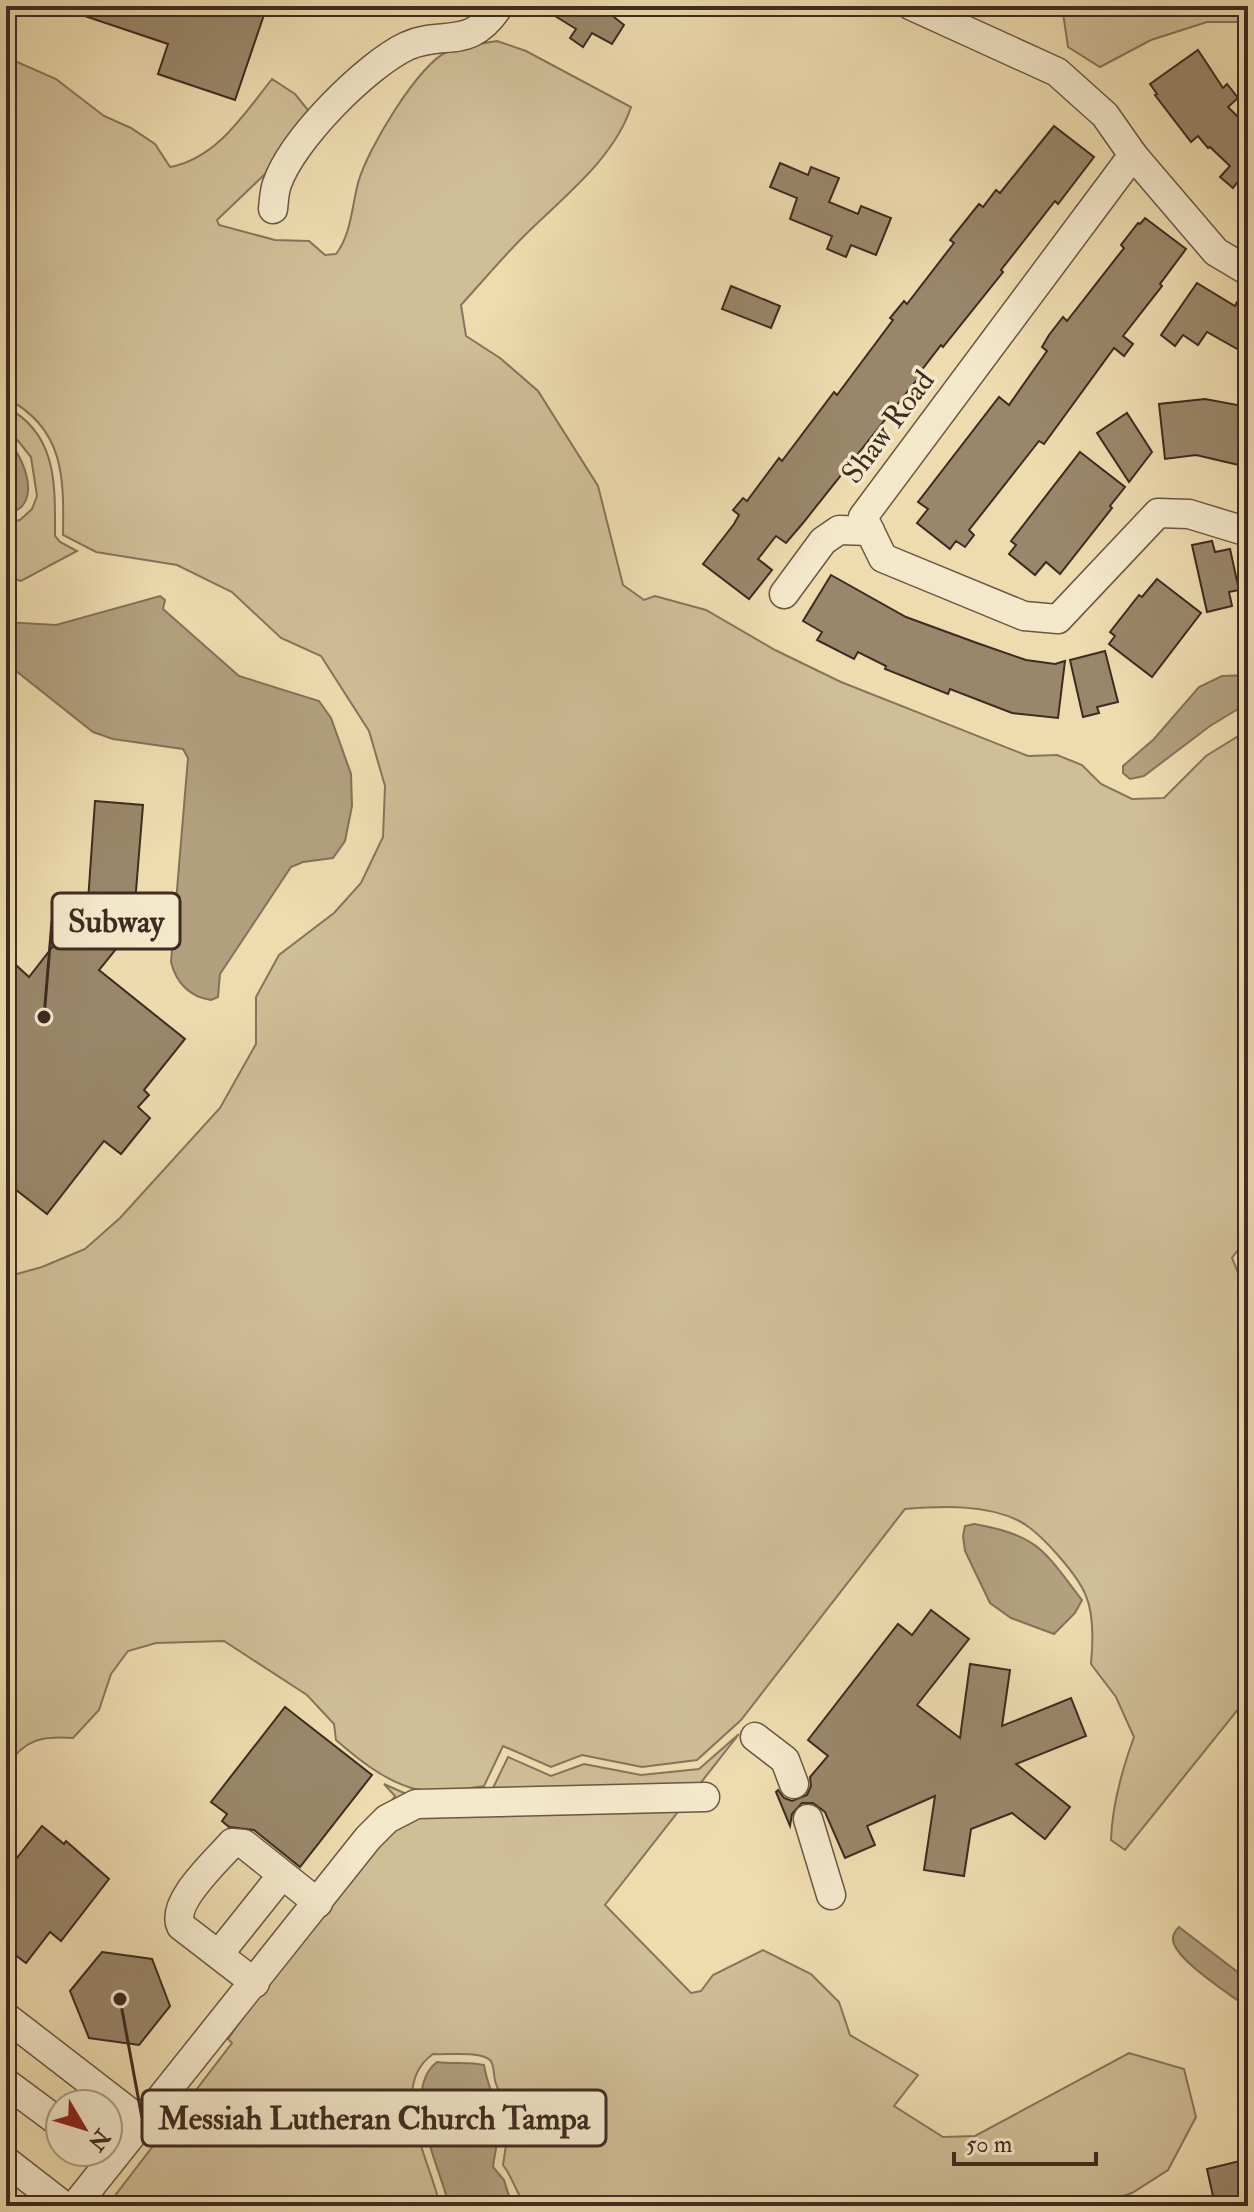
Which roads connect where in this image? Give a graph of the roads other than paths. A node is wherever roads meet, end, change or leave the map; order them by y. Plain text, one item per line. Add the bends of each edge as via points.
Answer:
1 (499, 6) edge
2 (912, 6) edge
3 (1133, 155) junction
4 (273, 209) dead end
5 (1248, 271) edge
6 (870, 531) junction
7 (1248, 532) edge
8 (784, 594) dead end
9 (755, 1737) dead end
10 (794, 1784) dead end
11 (705, 1797) dead end
12 (808, 1819) dead end
13 (282, 1875) junction
14 (831, 1895) dead end
15 (318, 1903) junction
16 (219, 1954) junction
17 (255, 1983) junction
18 (6, 2017) edge
19 (6, 2083) edge
20 (81, 2088) edge
21 (44, 2111) edge
22 (124, 2113) edge
23 (142, 2122) junction
24 (6, 2161) edge
25 (48, 2201) edge
26 (75, 2206) edge

1 - 4 street via 478,30 410,45 356,81 286,165
2 - 3 street via 1057,72 1105,115
3 - 5 street via 1216,252
3 - 6 street, Shaw Road via 863,517
6 - 7 street, Shaw Road via 883,558 1024,616 1058,619 1158,513 1189,514
6 - 8 street via 839,530 823,541
9 - 10 street via 785,1760
11 - 15 street via 416,1804 377,1829
12 - 14 street
13 - 15 street
13 - 16 street
13 - 16 street via 244,1844 232,1843 185,1897 179,1911 181,1926
15 - 17 street
16 - 17 street
17 - 23 street
18 - 20 street
19 - 21 street
22 - 23 street
23 - 26 street
24 - 25 street

